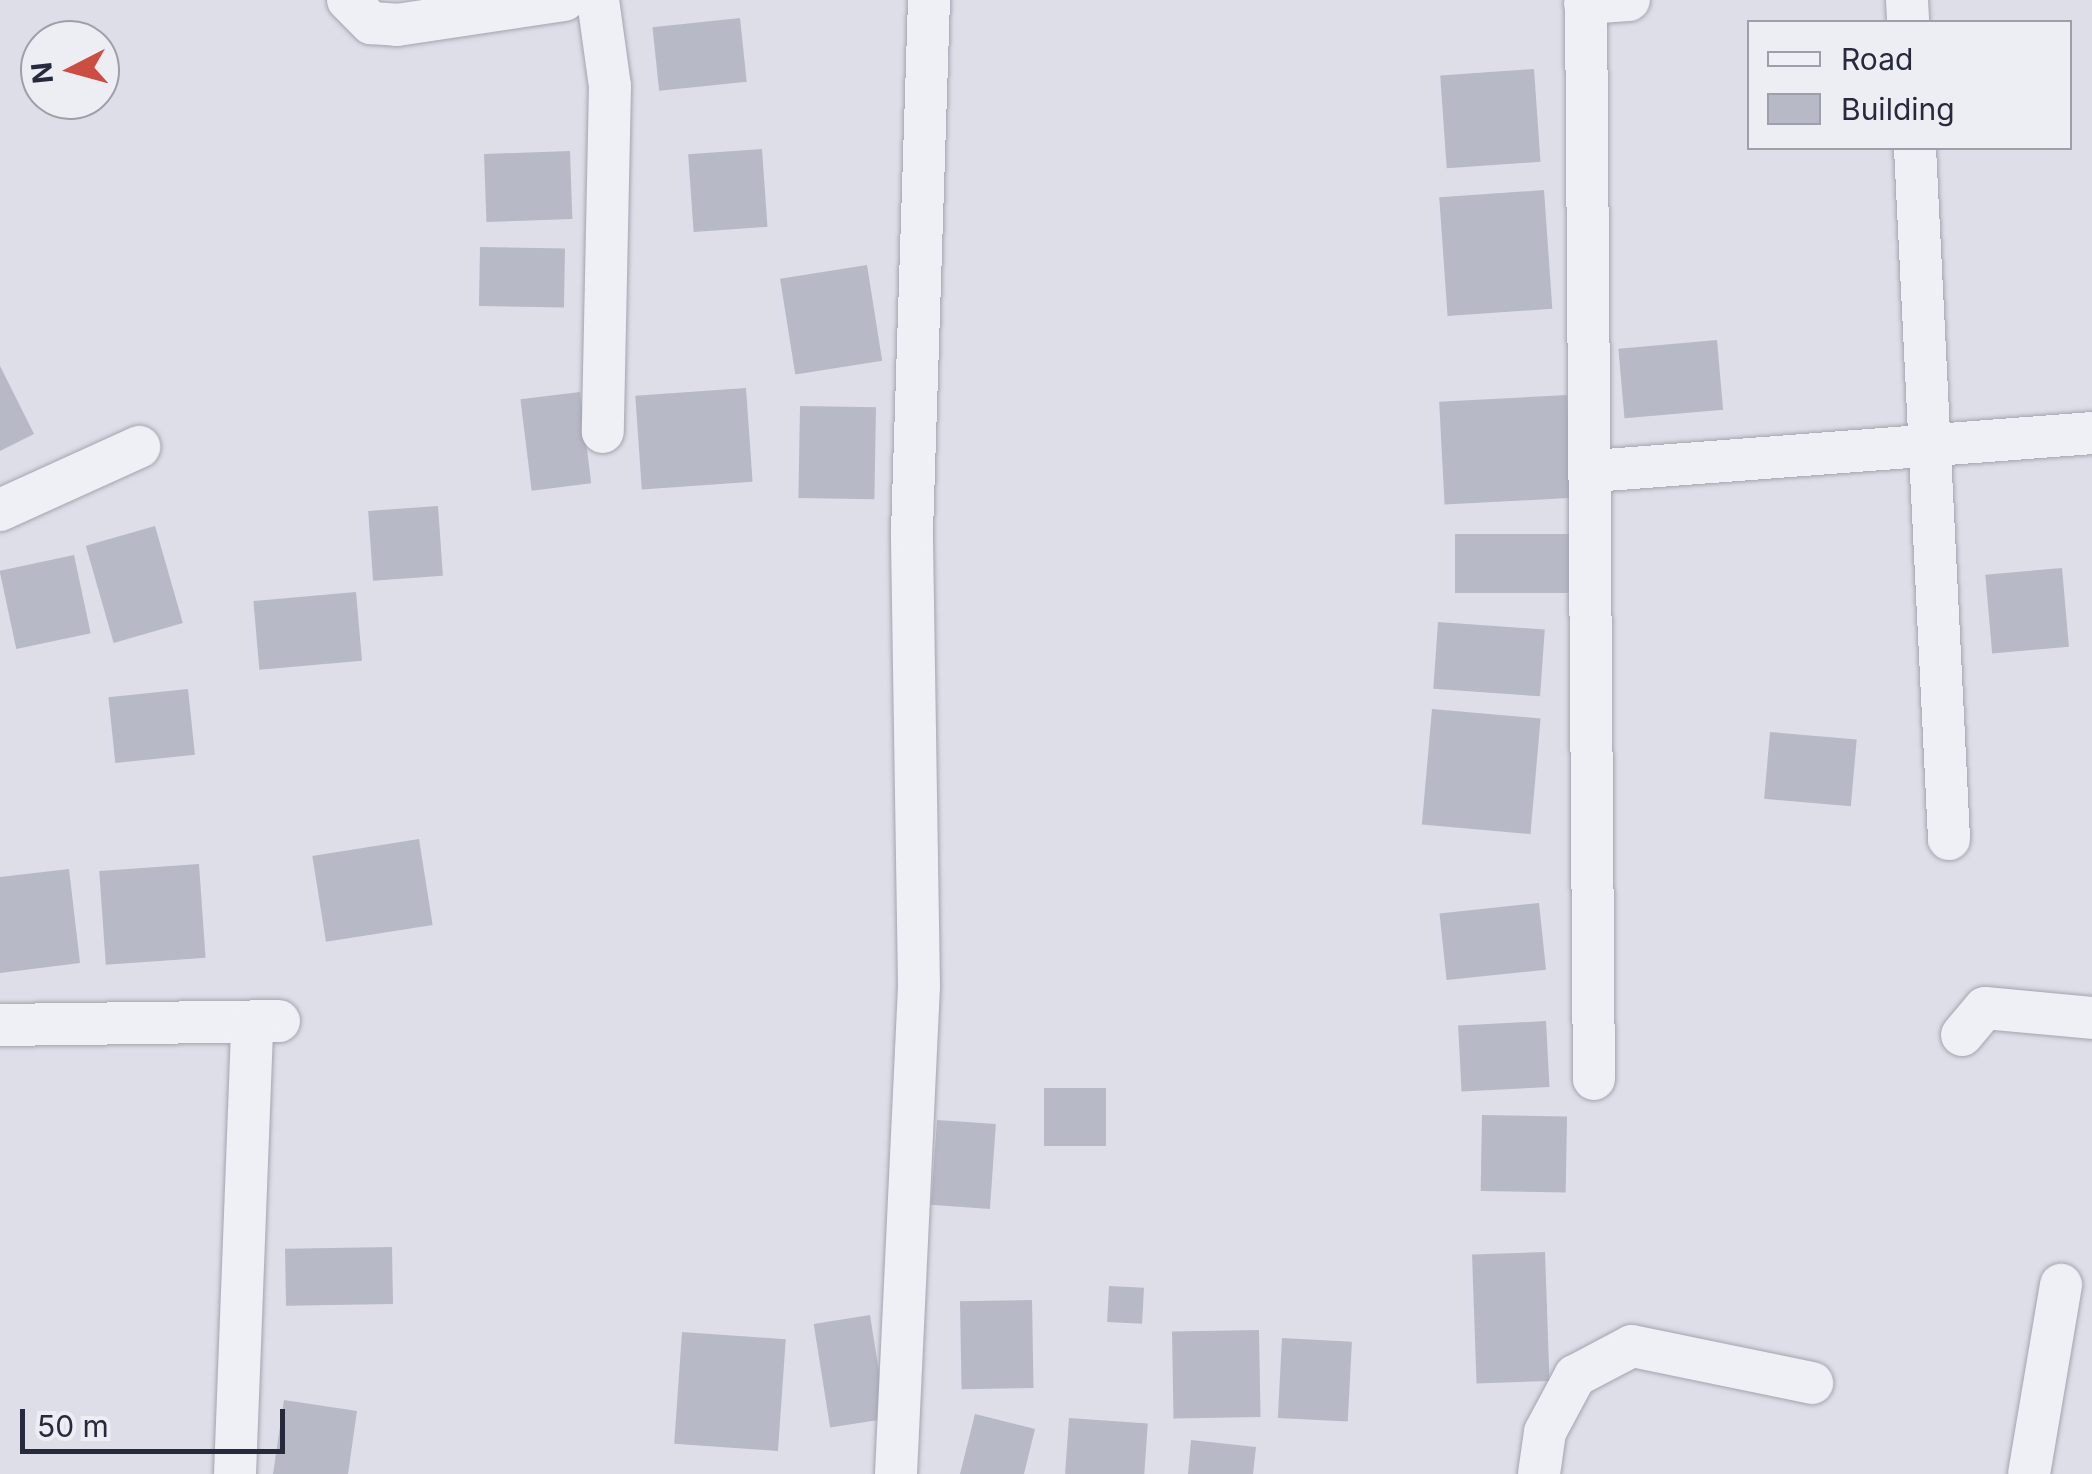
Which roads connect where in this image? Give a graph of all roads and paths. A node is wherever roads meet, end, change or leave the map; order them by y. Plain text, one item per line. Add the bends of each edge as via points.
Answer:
1 (348, 0) edge
2 (564, 0) edge
3 (598, 0) edge
4 (929, 0) edge
5 (1629, 0) edge
6 (1586, 1) edge
7 (1915, 150) edge
8 (602, 432) dead end
9 (2092, 433) edge
10 (1931, 440) junction
11 (139, 447) dead end
12 (1593, 471) junction
13 (0, 510) edge
14 (1949, 838) dead end
15 (2092, 1018) edge
16 (0, 1025) edge
17 (1962, 1036) dead end
18 (1594, 1079) dead end
19 (2061, 1285) dead end
20 (1812, 1382) dead end
21 (235, 1474) edge
22 (896, 1474) edge
23 (1539, 1474) edge
24 (2029, 1474) edge

1 - 2 street via 371,23 397,26
3 - 8 street via 610,86
4 - 22 street via 912,532 918,1024
5 - 6 street
6 - 12 street
7 - 10 street
9 - 10 street
10 - 12 street
10 - 14 street
11 - 13 street
12 - 18 street
15 - 17 street via 1985,1008
16 - 21 street via 266,1022
19 - 24 street
20 - 23 street via 1632,1346 1575,1376 1545,1432

